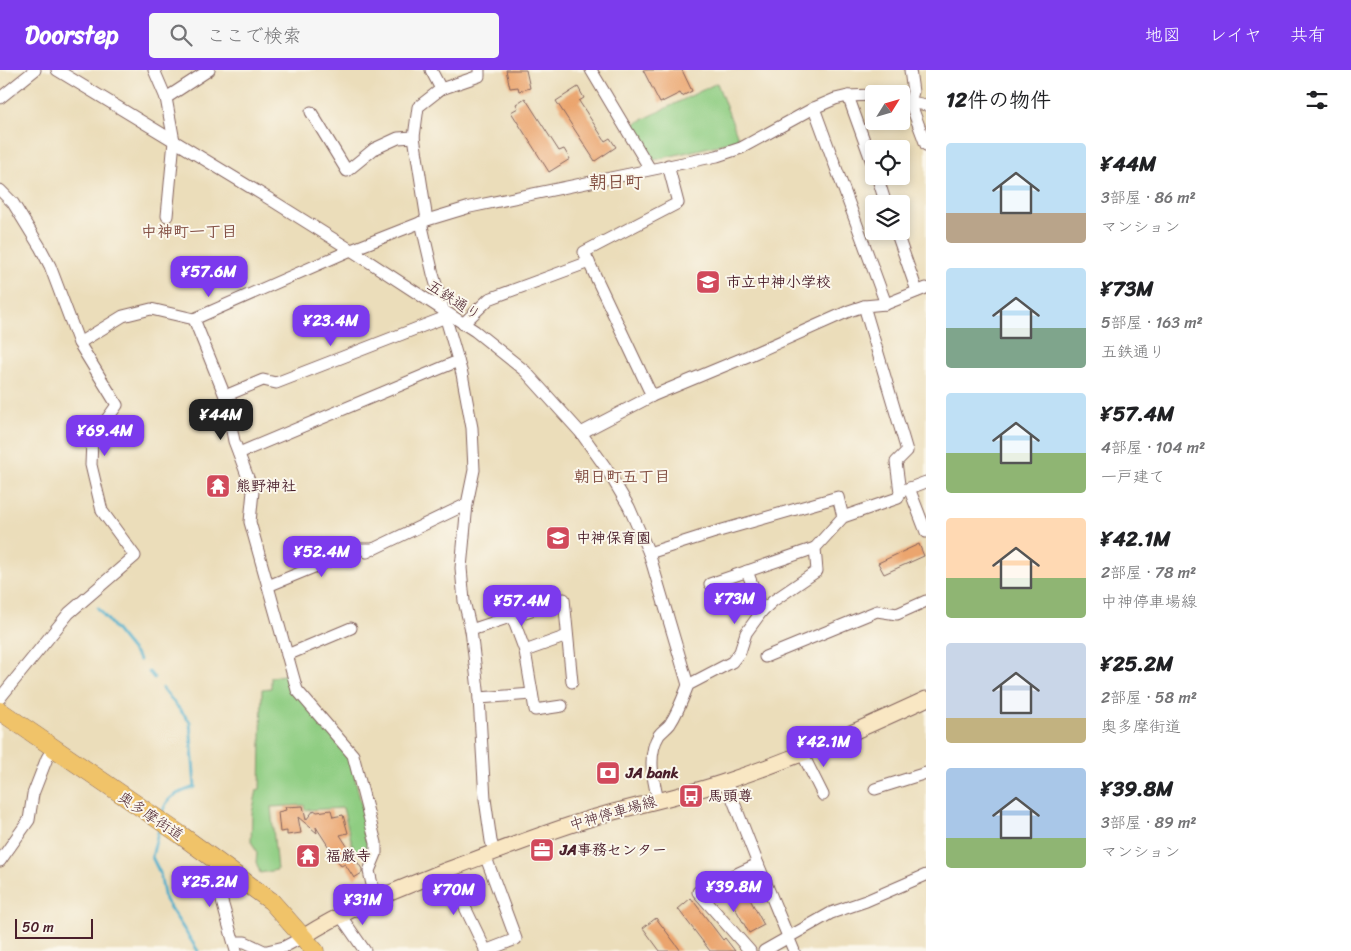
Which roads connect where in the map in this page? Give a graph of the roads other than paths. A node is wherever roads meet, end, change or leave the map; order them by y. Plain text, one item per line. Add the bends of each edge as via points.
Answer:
1 (35, 70) edge
2 (57, 70) edge
3 (154, 70) edge
4 (209, 70) edge
5 (431, 70) edge
6 (479, 70) edge
7 (591, 70) edge
8 (910, 70) edge
9 (441, 89) junction
10 (865, 95) edge
11 (848, 96) junction
12 (910, 96) edge
13 (0, 98) edge
14 (166, 98) junction
15 (910, 102) edge
16 (926, 105) edge
17 (814, 108) junction
18 (910, 110) edge
19 (312, 112) dead end
20 (414, 137) junction
21 (174, 141) junction
22 (865, 143) edge
23 (926, 145) edge
24 (668, 165) junction
25 (650, 169) junction
26 (1, 192) edge
27 (168, 216) dead end
28 (424, 221) junction
29 (900, 240) edge
30 (350, 250) junction
31 (589, 262) junction
32 (922, 290) edge
33 (886, 304) junction
34 (864, 306) junction
35 (445, 314) junction
36 (194, 319) junction
37 (463, 324) junction
38 (79, 343) junction
39 (458, 361) junction
40 (225, 396) junction
41 (652, 396) junction
42 (581, 433) junction
43 (239, 453) junction
44 (926, 482) edge
45 (905, 490) junction
46 (467, 504) junction
47 (843, 517) junction
48 (926, 532) edge
49 (815, 548) junction
50 (649, 553) junction
51 (747, 571) junction
52 (710, 584) dead end
53 (268, 586) junction
54 (926, 602) edge
55 (762, 611) junction
56 (512, 616) junction
57 (351, 628) dead end
58 (470, 630) junction
59 (568, 636) junction
60 (525, 651) junction
61 (287, 655) junction
62 (765, 657) dead end
63 (572, 682) dead end
64 (688, 685) junction
65 (532, 694) junction
66 (0, 698) edge
67 (479, 698) junction
68 (926, 699) edge
69 (0, 711) edge
70 (554, 720) dead end
71 (53, 748) junction
72 (802, 753) junction
73 (926, 773) edge
74 (726, 782) junction
75 (875, 789) dead end
76 (823, 795) dead end
77 (658, 800) junction
78 (489, 853) junction
79 (0, 860) edge
80 (214, 860) junction
81 (758, 864) junction
82 (447, 870) junction
83 (926, 875) edge
84 (375, 898) junction
85 (340, 915) junction
86 (303, 937) junction
87 (788, 937) junction
88 (235, 947) edge
89 (284, 949) edge
90 (266, 951) edge
91 (314, 951) edge
92 (365, 951) edge
93 (750, 951) edge
94 (764, 951) edge
95 (794, 951) edge

1 - 13 street
2 - 21 street, 五鉄通り
3 - 14 street
4 - 14 street
5 - 9 street
6 - 9 street via 479,76
7 - 25 street
8 - 12 street via 913,92
9 - 20 street via 418,108
10 - 11 street
11 - 17 street
11 - 22 street
14 - 21 street
15 - 16 street
17 - 24 street via 741,148
17 - 33 street
18 - 23 street
19 - 20 street via 347,171 374,149 398,138
20 - 28 street
21 - 27 street
21 - 30 street, 五鉄通り
24 - 25 street
24 - 31 street via 678,203 584,252
25 - 28 street via 470,207
26 - 38 street via 13,202 44,254
28 - 30 street
28 - 35 street via 433,274
29 - 32 street
30 - 35 street, 五鉄通り
30 - 36 street
31 - 37 street via 489,299
31 - 41 street
32 - 33 street
33 - 34 street
34 - 41 street via 848,310
34 - 45 street via 907,450 896,462
35 - 37 street, 五鉄通り
35 - 39 street
35 - 40 street via 276,383 263,380
36 - 38 street via 151,309 123,316
36 - 40 street
37 - 42 street, 五鉄通り via 525,371
38 - 66 street via 117,405 92,440 91,465 102,511 134,556 69,613
39 - 43 street
39 - 46 street via 472,428 474,470
40 - 43 street
41 - 42 street
42 - 50 street, 五鉄通り via 611,475
43 - 53 street via 253,490 250,522
44 - 45 street
45 - 47 street via 898,498
45 - 48 street
46 - 53 street via 370,551 358,549
46 - 58 street via 461,568
47 - 49 street
47 - 50 street via 838,497
49 - 51 street
49 - 55 street via 817,571
50 - 64 street, 五鉄通り
51 - 52 street
51 - 55 street
53 - 61 street
54 - 62 street via 897,614 877,612
55 - 64 street via 746,633 740,652 732,662
56 - 58 street
56 - 59 street via 564,599
56 - 60 street
57 - 61 street
58 - 67 street
59 - 60 street
59 - 63 street
60 - 65 street
61 - 84 street via 297,690 353,755 376,843 376,854 369,871
64 - 77 street via 669,726 659,734 652,753 652,778
65 - 67 street
65 - 70 street via 535,710 558,707
67 - 78 street via 485,799 491,840
68 - 72 main road, 中神停車場線
69 - 71 main road, 奥多摩街道
71 - 79 street via 33,794 29,820
71 - 80 main road, 奥多摩街道
72 - 74 main road, 中神停車場線
72 - 76 street
73 - 75 street
74 - 77 main road, 中神停車場線
74 - 81 street
77 - 78 main road, 中神停車場線
78 - 82 main road, 中神停車場線
78 - 82 street via 516,939 486,951
80 - 86 main road, 奥多摩街道 via 271,901
80 - 88 street
81 - 87 street
81 - 93 street via 698,892
82 - 84 main road, 中神停車場線
83 - 87 street via 831,913
84 - 85 main road, 中神停車場線
85 - 86 main road, 中神停車場線
85 - 92 street
86 - 89 street
86 - 91 main road, 奥多摩街道
87 - 94 street
87 - 95 street
88 - 90 street via 245,942
89 - 90 street

